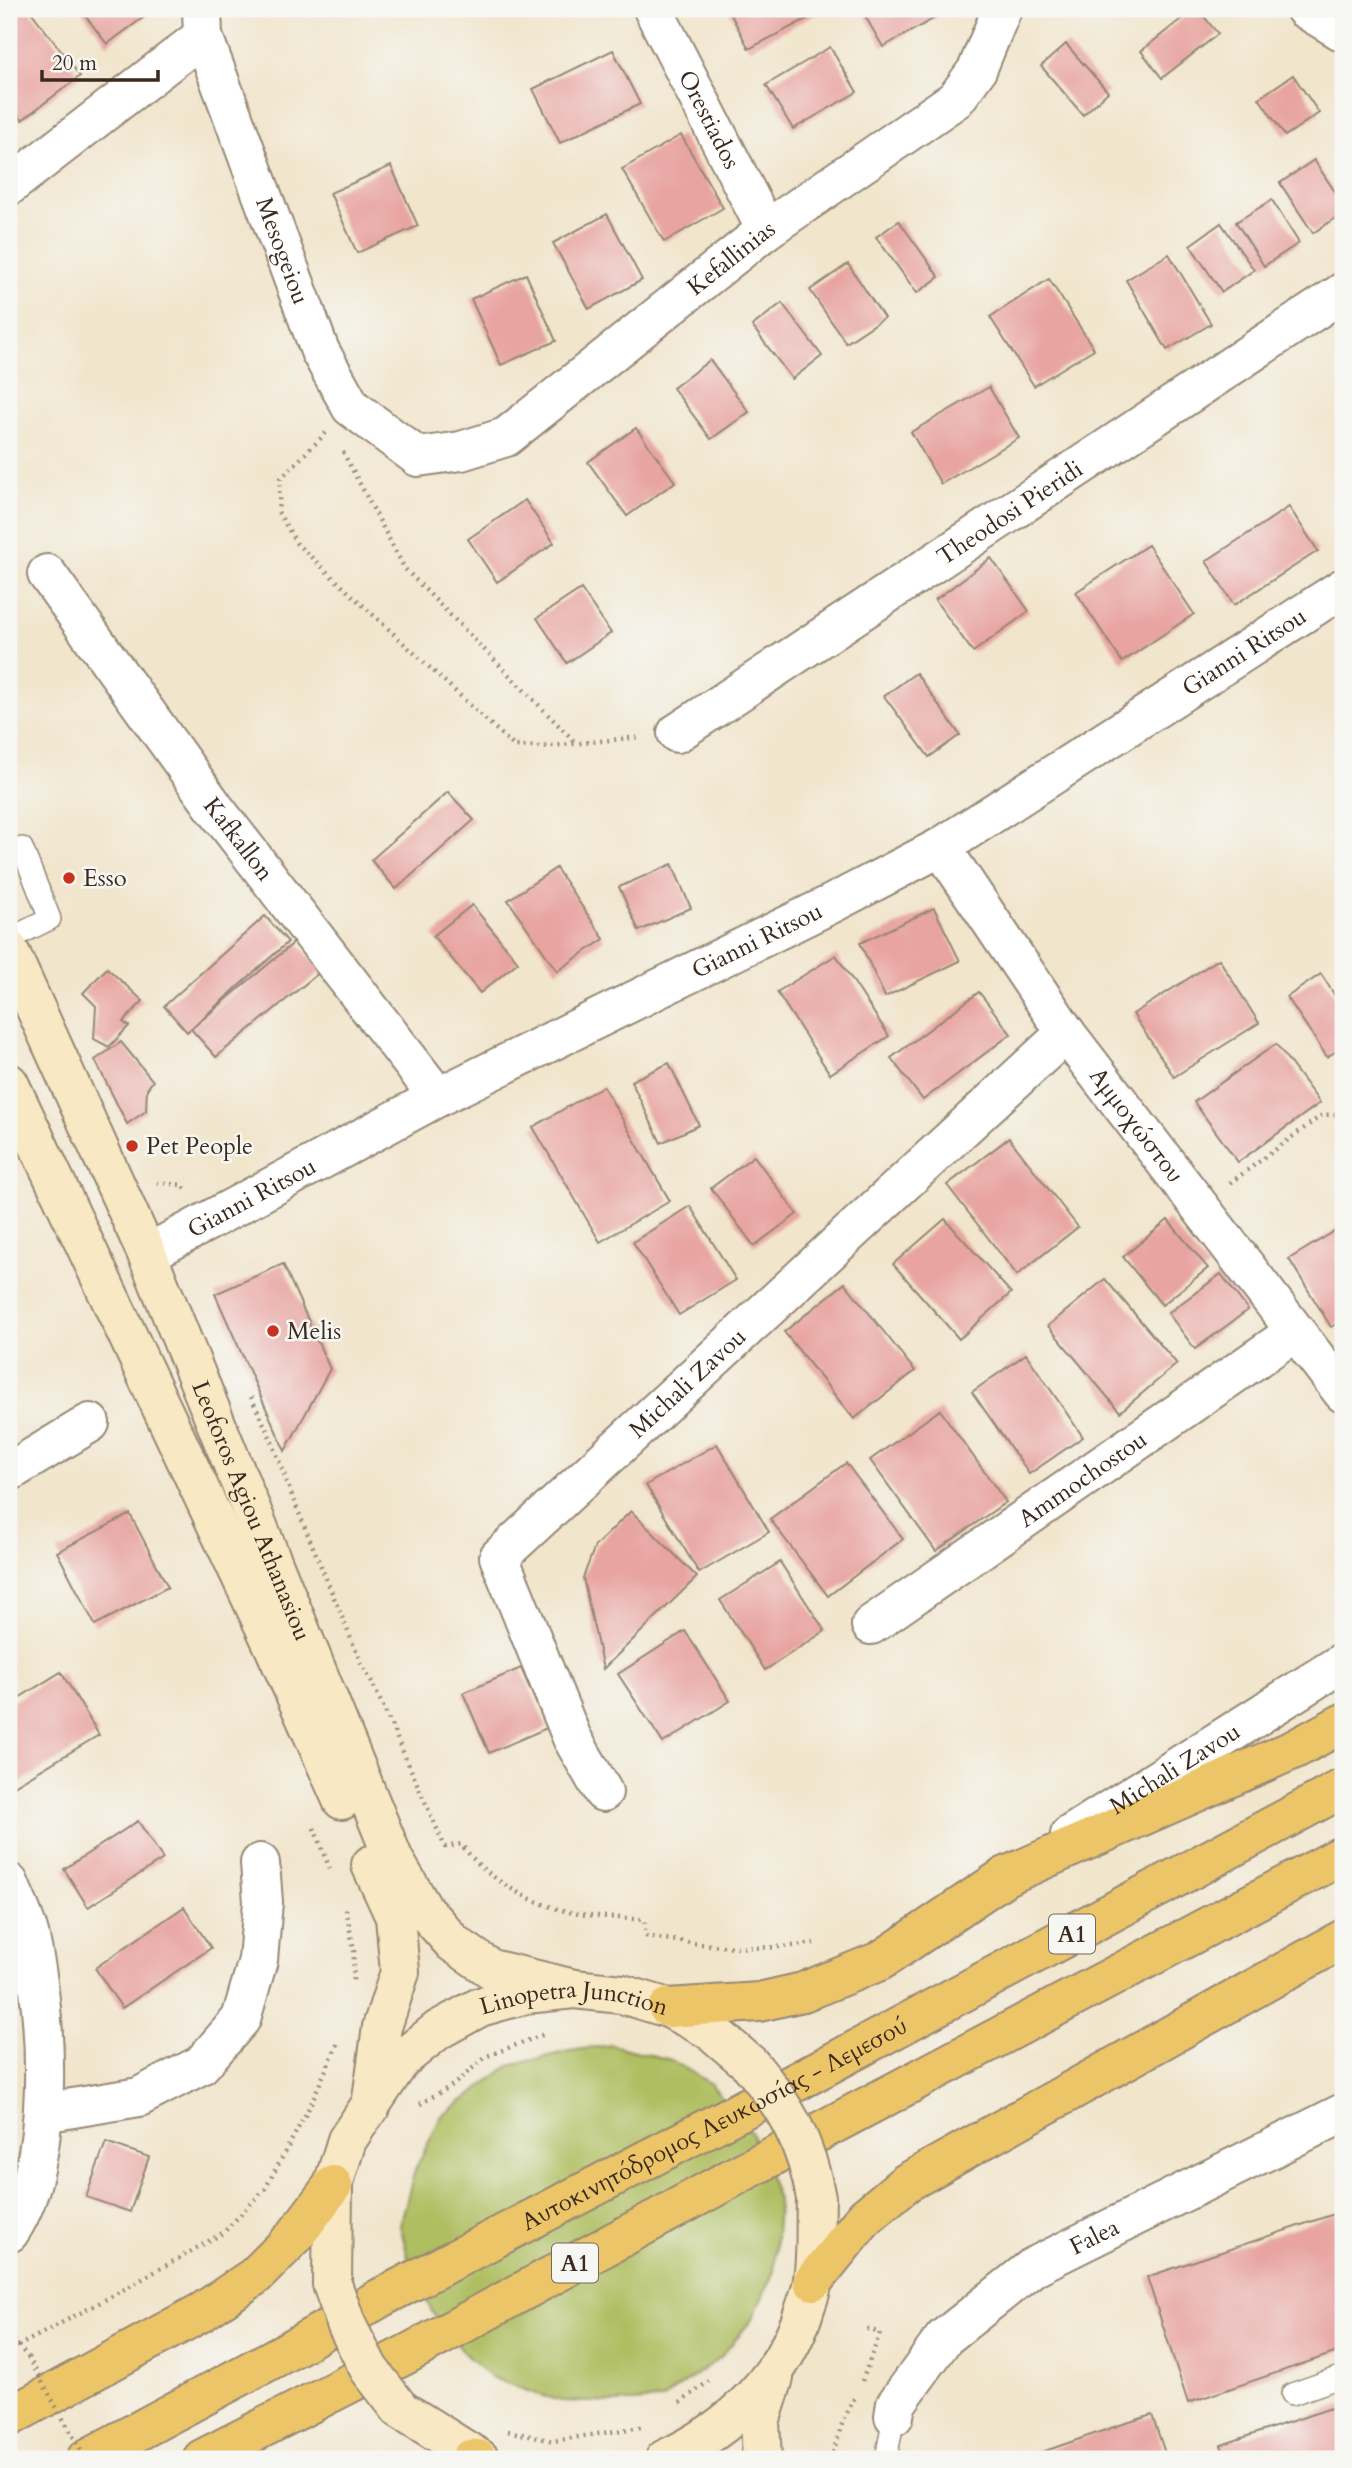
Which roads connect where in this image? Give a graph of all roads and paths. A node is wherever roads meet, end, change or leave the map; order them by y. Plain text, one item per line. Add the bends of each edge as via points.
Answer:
1 (653, 9) edge
2 (1002, 9) edge
3 (1305, 9) edge
4 (203, 23) edge
5 (1343, 32) edge
6 (9, 186) edge
7 (766, 230) junction
8 (1343, 292) edge
9 (340, 418) junction
10 (418, 457) joint
11 (47, 574) dead end
12 (1343, 588) edge
13 (677, 733) joint
14 (576, 743) junction
15 (941, 847) junction
16 (9, 853) edge
17 (9, 939) edge
18 (9, 950) edge
19 (1066, 1033) junction
20 (9, 1083) edge
21 (438, 1097) junction
22 (1343, 1114) edge
23 (150, 1178) dead end
24 (1198, 1206) junction
25 (203, 1223) junction
26 (147, 1254) junction
27 (1295, 1332) junction
28 (247, 1389) dead end
29 (1343, 1393) edge
30 (90, 1423) dead end
31 (9, 1472) edge
32 (871, 1625) dead end
33 (1343, 1662) edge
34 (1343, 1723) edge
35 (1343, 1788) edge
36 (603, 1792) dead end
37 (1343, 1855) edge
38 (260, 1863) dead end
39 (1006, 1876) junction
40 (9, 1883) edge
41 (578, 1913) junction
42 (578, 1920) dead end
43 (1343, 1939) edge
44 (820, 1942) dead end
45 (575, 1989) junction
46 (668, 2008) junction
47 (343, 2033) dead end
48 (549, 2033) dead end
49 (371, 2106) junction
50 (413, 2109) dead end
51 (43, 2113) junction
52 (1343, 2113) edge
53 (333, 2185) junction
54 (9, 2233) edge
55 (813, 2281) junction
56 (9, 2335) edge
57 (18, 2346) junction
58 (776, 2369) junction
59 (1343, 2376) edge
60 (713, 2379) dead end
61 (1292, 2394) dead end
62 (673, 2409) dead end
63 (9, 2417) edge
64 (894, 2417) joint
65 (506, 2430) dead end
66 (659, 2442) edge
67 (86, 2459) edge
68 (202, 2459) edge
69 (470, 2459) edge
70 (479, 2459) edge
71 (762, 2459) edge
72 (886, 2459) edge

1 - 7 street, Orestiados
2 - 7 street, Kefallinias via 977,70 956,99
3 - 5 street
4 - 6 street
4 - 9 street, Mesogeiou
7 - 10 street, Kefallinias via 506,437 461,451
8 - 13 street, Theodosi Pieridi
9 - 10 street, Mesogeiou
9 - 14 path via 404,569
9 - 14 path via 281,478 278,512 297,544 514,746
11 - 21 street, Kafkallon via 214,807
12 - 15 street, Gianni Ritsou
13 - 14 path
15 - 19 street, Αμμοχώστου
15 - 21 street, Gianni Ritsou
16 - 17 lane via 22,848 50,919
18 - 26 main road, Leoforos Agiou Athanasiou
19 - 24 street, Αμμοχώστου
19 - 36 street, Michali Zavou via 499,1557 572,1738
20 - 49 main road, Leoforos Agiou Athanasiou via 396,1917 400,1972 382,2027
21 - 25 street, Gianni Ritsou
22 - 24 path via 1322,1115
23 - 25 path via 160,1185 183,1185
24 - 27 street, Αμμοχώστου
25 - 26 street, Gianni Ritsou
26 - 45 main road, Leoforos Agiou Athanasiou via 394,1860 423,1909 453,1943 491,1969
27 - 29 street, Αμμοχώστου
27 - 32 street, Ammochostou
28 - 41 path via 361,1663 446,1847 461,1844 497,1880 530,1899
30 - 31 street
33 - 39 street, Michali Zavou
34 - 39 highway
35 - 67 highway, Αυτοκινητόδρομος Λευκωσίας - Λεμεσού / A1 via 800,2080 382,2297
37 - 68 highway, A1
38 - 51 street via 263,1902 258,1960 241,2019 201,2065 139,2097
39 - 46 highway via 880,1961 803,1992 759,2001
40 - 51 street via 30,1936 36,1975
41 - 42 path
41 - 44 path via 644,1920 646,1936 696,1944 752,1948
43 - 55 highway via 906,2183 865,2217
45 - 46 main road, Linopetra Junction via 622,1994
45 - 49 main road, Linopetra Junction via 526,1994 480,2007 438,2030 401,2060
46 - 55 main road, Linopetra Junction, bridge via 710,2031 750,2064 778,2098 800,2140 816,2198
47 - 57 path via 265,2189 223,2233
48 - 50 path via 487,2056 453,2085
49 - 53 main road, Linopetra Junction via 347,2140
51 - 54 street via 37,2163 20,2218
52 - 64 street, Falea via 1033,2267 944,2338 896,2404
53 - 63 highway via 294,2237 255,2276 202,2312
53 - 70 main road, Linopetra Junction, bridge via 332,2284 346,2326 369,2369 400,2409
55 - 58 main road, Linopetra Junction via 799,2327
56 - 57 path
57 - 67 path, bridge
58 - 66 main road, Linopetra Junction via 746,2406 708,2437
58 - 71 main road via 760,2422
59 - 61 lane
60 - 62 path
64 - 72 lane
65 - 66 path via 553,2441 613,2434
69 - 70 highway

